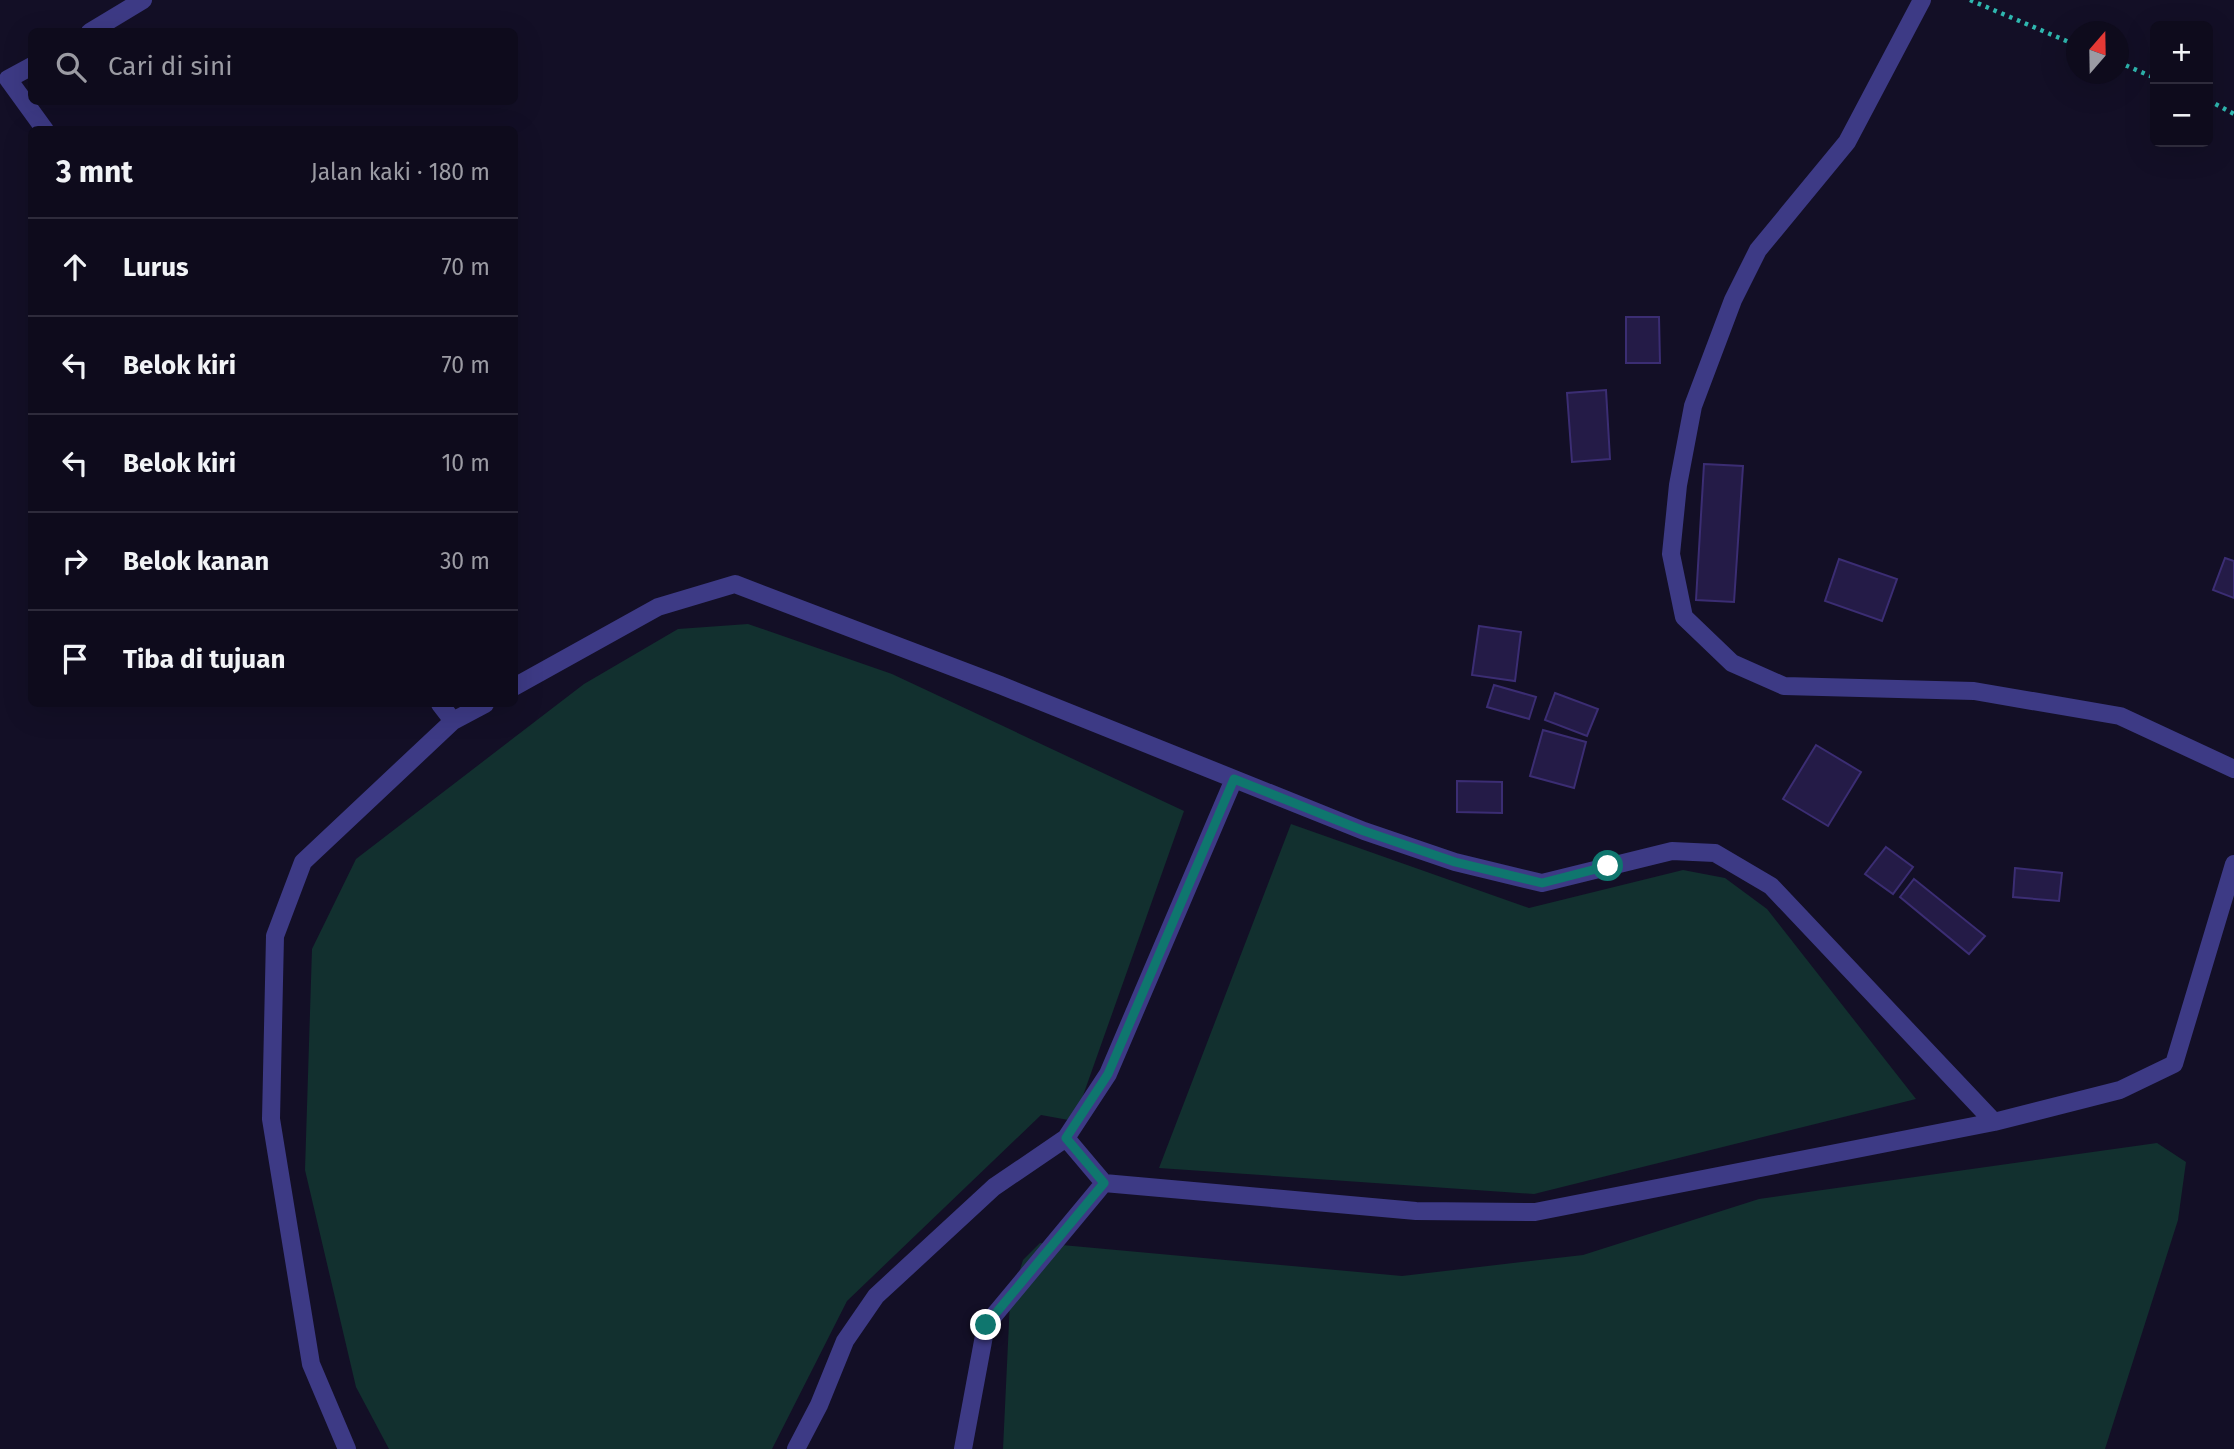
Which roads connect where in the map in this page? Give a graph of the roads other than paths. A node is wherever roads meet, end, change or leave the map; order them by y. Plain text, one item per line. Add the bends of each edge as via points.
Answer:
1 (143, 0) edge
2 (1923, 0) edge
3 (97, 28) edge
4 (28, 67) edge
5 (3, 75) edge
6 (42, 126) edge
7 (518, 685) edge
8 (442, 707) edge
9 (479, 707) edge
10 (453, 721) junction
11 (2234, 769) edge
12 (1234, 779) junction
13 (2234, 864) edge
14 (1994, 1122) junction
15 (1066, 1138) junction
16 (1104, 1183) junction
17 (347, 1449) edge
18 (796, 1449) edge
19 (963, 1449) edge

1 - 3 lane
2 - 11 lane via 1847,142 1758,250 1733,300 1693,406 1678,485 1671,554 1684,617 1732,663 1784,686 1973,691 2120,716
4 - 5 lane
5 - 6 lane
7 - 12 lane via 657,607 735,584
8 - 10 lane
9 - 10 lane
10 - 17 lane via 303,862 275,936 271,1119 311,1364
12 - 14 lane via 1455,862 1542,883 1672,851 1715,853 1771,886
12 - 15 lane via 1108,1074
13 - 14 lane via 2174,1064 2120,1090
14 - 16 lane via 1535,1212 1416,1211
15 - 16 lane
15 - 18 lane via 994,1187 876,1296 845,1341
16 - 19 lane via 986,1325

